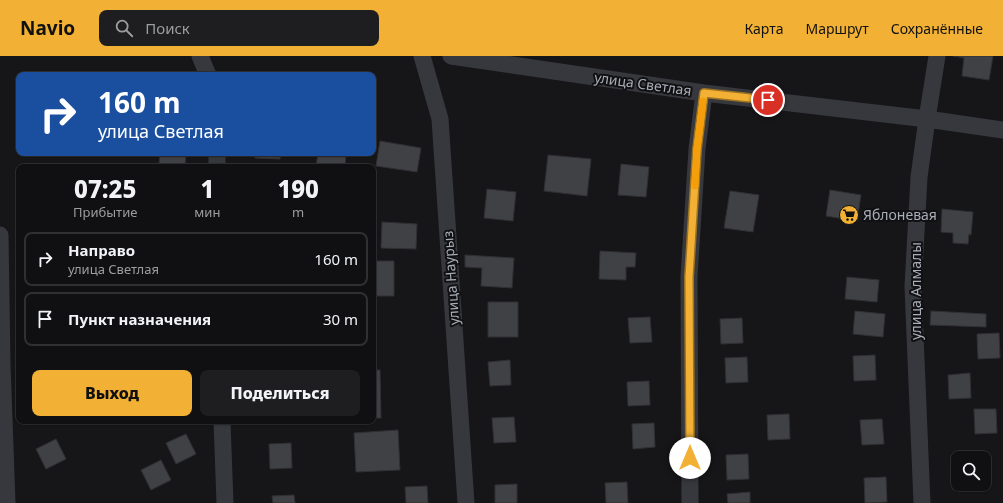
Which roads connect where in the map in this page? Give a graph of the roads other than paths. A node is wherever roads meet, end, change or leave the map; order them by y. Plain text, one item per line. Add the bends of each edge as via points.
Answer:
1 (200, 56) edge
2 (422, 56) edge
3 (451, 56) edge
4 (938, 56) edge
5 (207, 72) edge
6 (704, 93) junction
7 (927, 119) junction
8 (1003, 130) edge
9 (0, 235) edge
10 (1, 364) edge
11 (222, 424) edge
12 (7, 503) edge
13 (224, 503) edge
14 (466, 503) edge
15 (690, 503) edge
16 (922, 503) edge

1 - 5 street
2 - 14 street, улица Наурыз via 440,119
3 - 6 street, улица Светлая
4 - 7 street, улица Алмалы
6 - 7 street, улица Светлая
6 - 15 street via 697,149 689,277
7 - 8 street, улица Светлая
7 - 16 street, улица Алмалы via 920,177 913,287
9 - 10 street
10 - 12 street
11 - 13 street

